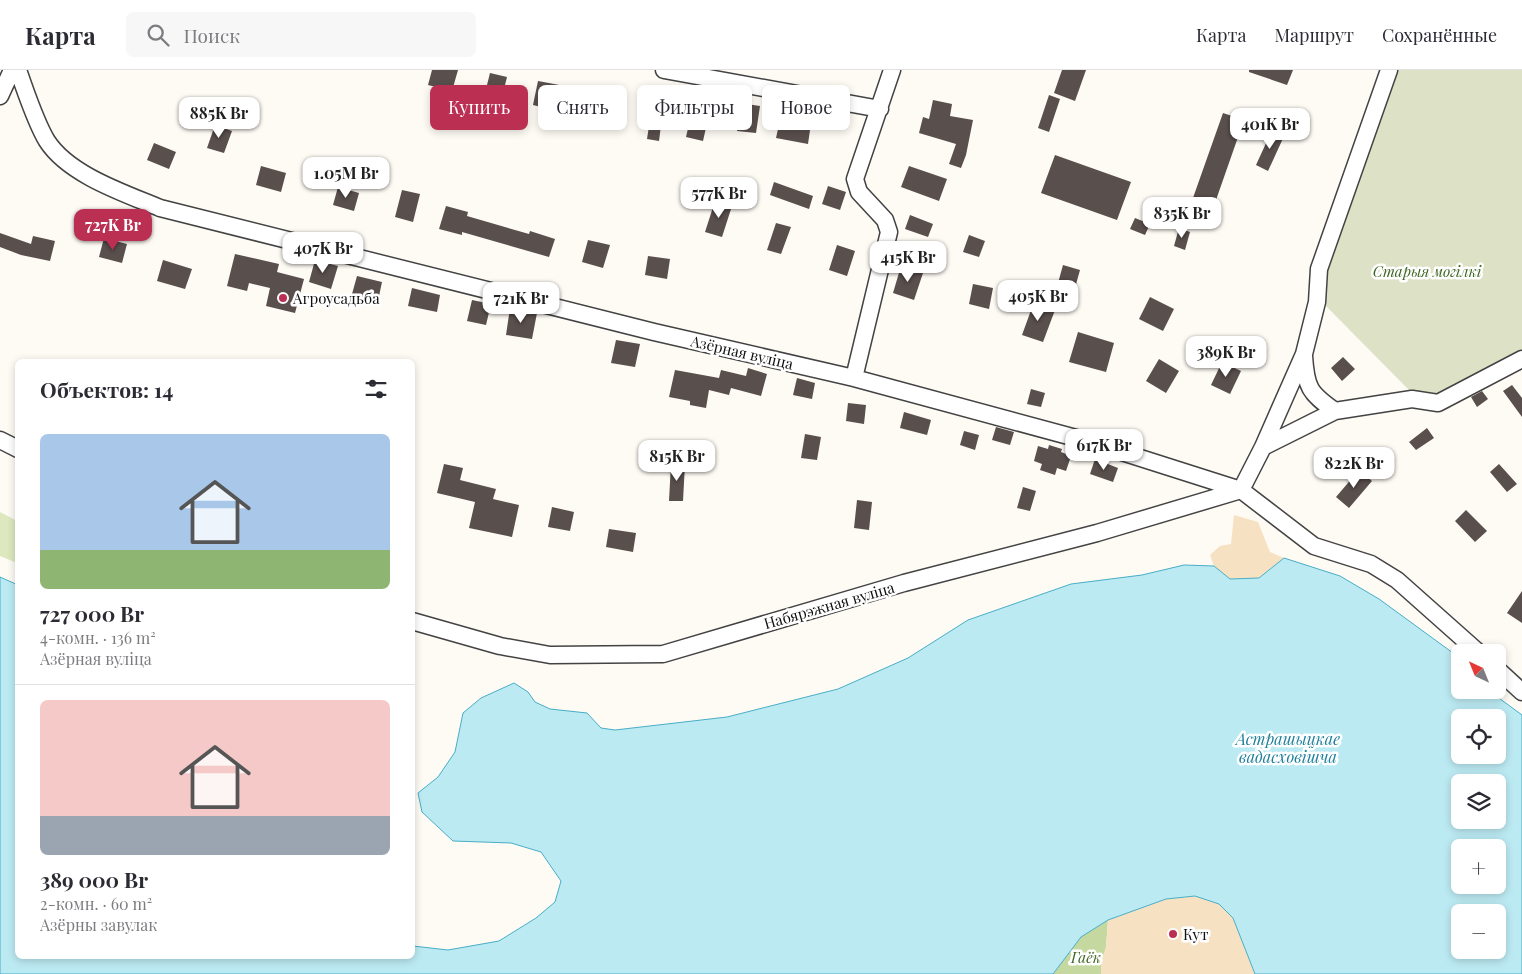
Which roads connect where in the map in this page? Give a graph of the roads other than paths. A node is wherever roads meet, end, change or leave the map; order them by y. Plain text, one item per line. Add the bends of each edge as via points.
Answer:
1 (12, 70) edge
2 (18, 70) edge
3 (664, 70) edge
4 (892, 70) edge
5 (1389, 70) edge
6 (0, 96) edge
7 (880, 109) junction
8 (1304, 354) junction
9 (1522, 359) edge
10 (854, 378) junction
11 (1335, 411) junction
12 (0, 440) edge
13 (1263, 447) junction
14 (15, 448) edge
15 (1241, 490) junction
16 (415, 622) edge
17 (1469, 644) edge
18 (1506, 677) edge
19 (1522, 692) edge

1 - 6 street
2 - 10 street, Азёрная вуліца via 47,141 69,164 100,183 160,208 654,332
3 - 7 street
4 - 7 street
5 - 8 street via 1319,269 1317,302
7 - 10 street via 854,179 859,192 885,220 889,232
8 - 11 street via 1305,377 1311,390
8 - 13 street
9 - 11 street via 1438,403 1412,399
10 - 15 street, Азёрная вуліца via 1078,438
11 - 13 street
12 - 14 street
13 - 15 street
15 - 16 street, Набярэжная вуліца via 1097,533 904,583 663,654 550,655 500,646
15 - 17 street, Азёрная вуліца via 1314,546 1371,564 1397,580
18 - 19 street

